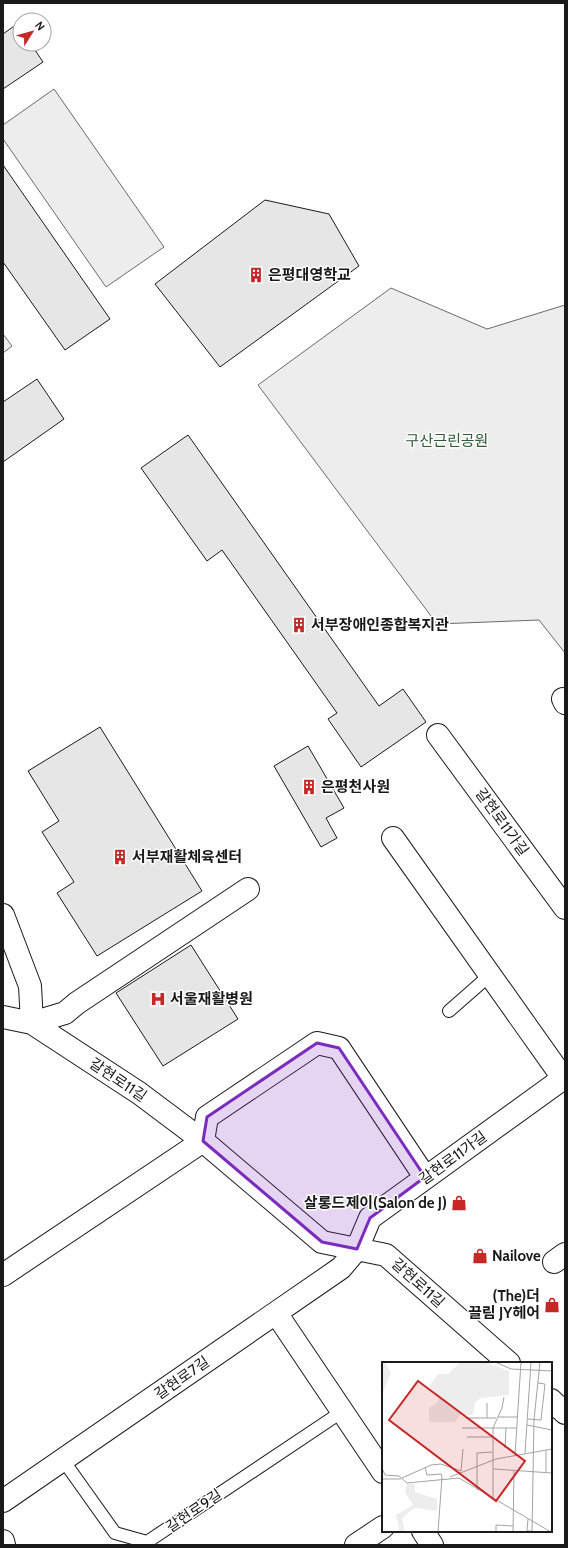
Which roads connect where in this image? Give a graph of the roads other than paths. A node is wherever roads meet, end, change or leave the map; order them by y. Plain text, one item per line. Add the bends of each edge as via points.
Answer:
1 (438, 735) dead end
2 (393, 838) dead end
3 (248, 889) dead end
4 (565, 908) edge
5 (3, 915) edge
6 (490, 975) junction
7 (449, 1011) dead end
8 (3, 1017) edge
9 (32, 1023) junction
10 (564, 1077) edge
11 (203, 1141) junction
12 (426, 1177) junction
13 (357, 1249) junction
14 (3, 1275) edge
15 (276, 1313) junction
16 (508, 1362) edge
17 (342, 1411) junction
18 (63, 1460) junction
19 (382, 1471) edge
20 (3, 1502) edge
21 (382, 1528) edge
22 (424, 1532) edge
23 (3, 1541) edge
24 (4, 1545) edge
25 (356, 1545) edge
26 (432, 1545) edge

1 - 4 street, 갈현로11가길
2 - 6 street, 갈현로11가길
3 - 9 street via 65,1013
5 - 9 street via 30,986
6 - 7 lane
6 - 10 street, 갈현로11가길
8 - 9 street, 갈현로11길
9 - 11 street, 갈현로11길 via 140,1094
10 - 12 street, 갈현로11가길
11 - 12 street via 207,1117 317,1043 339,1048
11 - 13 street, 갈현로11길 via 322,1242
11 - 14 street
12 - 13 street, 갈현로11가길 via 370,1218
13 - 15 street, 갈현로7길 via 341,1268
13 - 16 street, 갈현로11길 via 386,1254
15 - 17 street
15 - 18 street, 갈현로7길
17 - 18 lane, 갈현로9길 via 147,1542 115,1533
17 - 19 street
18 - 20 street, 갈현로7길
21 - 25 street
22 - 26 street
23 - 24 street

